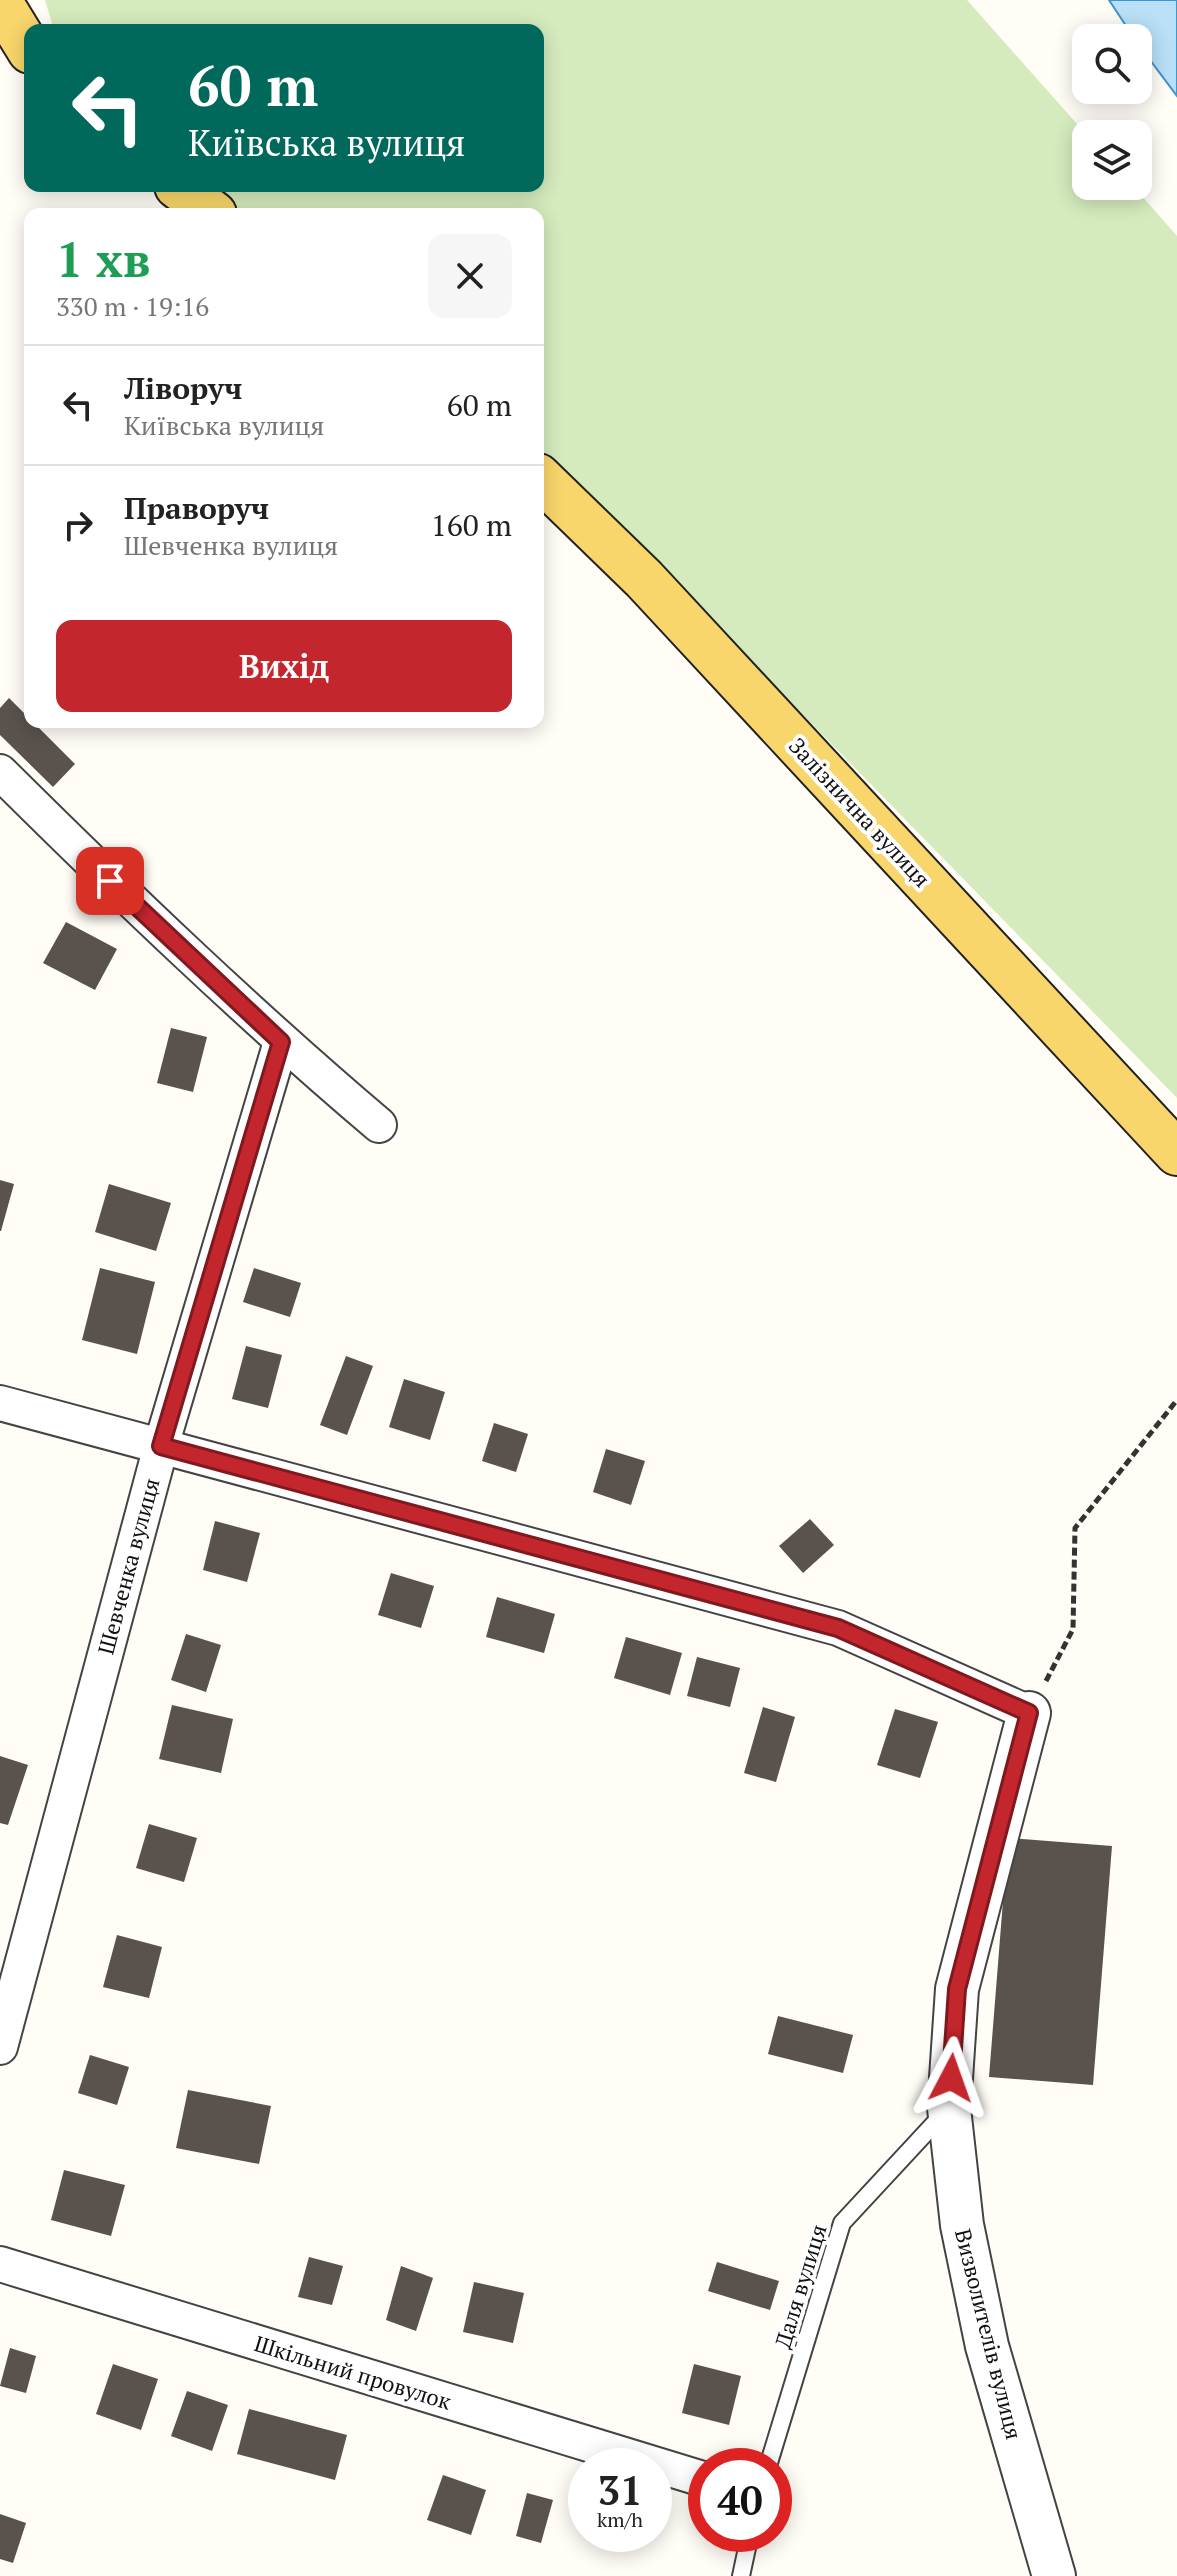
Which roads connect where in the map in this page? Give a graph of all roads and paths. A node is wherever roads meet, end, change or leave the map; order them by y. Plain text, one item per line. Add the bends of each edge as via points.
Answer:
1 (0, 2) edge
2 (24, 41) edge
3 (185, 192) edge
4 (206, 208) edge
5 (544, 482) edge
6 (0, 772) edge
7 (281, 1042) junction
8 (379, 1125) dead end
9 (1177, 1153) edge
10 (1177, 1400) edge
11 (0, 1403) edge
12 (161, 1446) junction
13 (1029, 1713) junction
14 (0, 2047) edge
15 (949, 2108) junction
16 (0, 2264) edge
17 (773, 2448) edge
18 (688, 2474) edge
19 (746, 2552) edge
20 (741, 2576) edge
21 (1054, 2576) edge

1 - 2 main road
3 - 4 main road
5 - 9 main road, Залізнична вулиця via 644,579
6 - 7 street
7 - 8 street
7 - 12 street, Шевченка вулиця
10 - 13 path via 1075,1528 1073,1629
11 - 12 street
12 - 13 street via 838,1628
12 - 14 street, Шевченка вулиця
13 - 15 street, Визволителів вулиця via 957,1989
15 - 17 lane, Даля вулиця via 842,2223
15 - 21 street, Визволителів вулиця via 962,2225 987,2346
16 - 18 street, Шкільний провулок
19 - 20 lane

